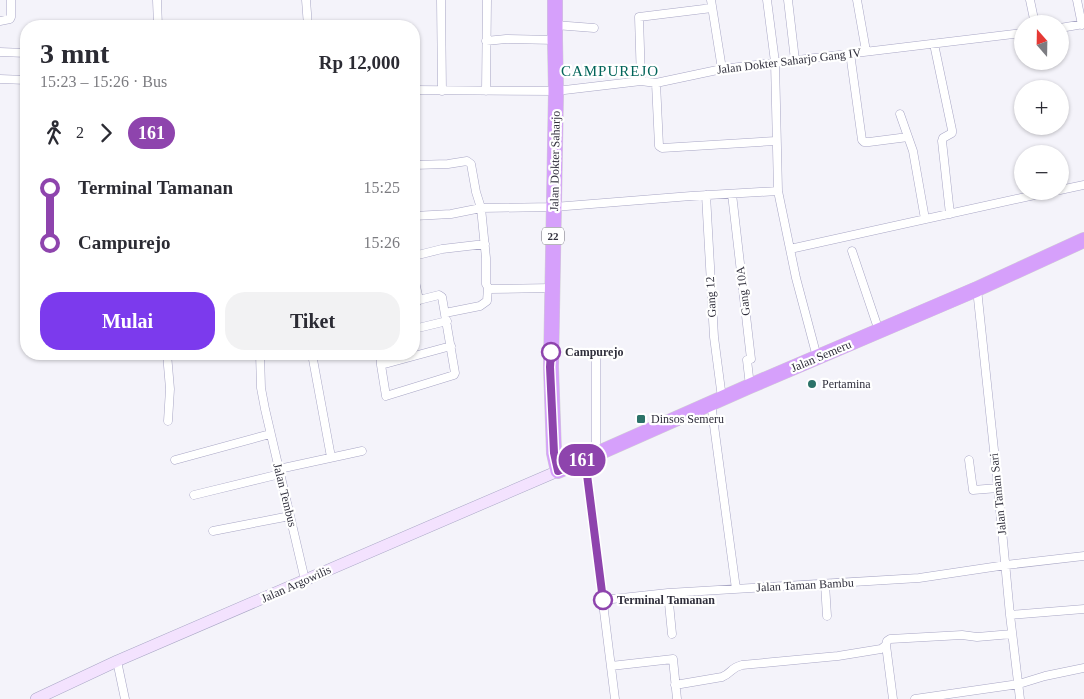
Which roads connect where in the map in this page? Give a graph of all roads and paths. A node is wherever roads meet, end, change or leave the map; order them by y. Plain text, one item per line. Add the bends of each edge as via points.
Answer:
1 (11, 0) edge
2 (157, 0) edge
3 (306, 0) edge
4 (441, 0) edge
5 (487, 0) edge
6 (555, 0) edge
7 (767, 0) edge
8 (788, 0) edge
9 (857, 0) edge
10 (1030, 0) edge
11 (1077, 0) edge
12 (712, 4) edge
13 (1033, 15) edge
14 (158, 20) edge
15 (308, 20) edge
16 (0, 21) edge
17 (1083, 25) edge
18 (1069, 27) edge
19 (594, 28) dead end
20 (555, 32) junction
21 (1014, 34) edge
22 (486, 41) junction
23 (934, 44) junction
24 (866, 51) junction
25 (0, 52) edge
26 (20, 53) edge
27 (850, 53) junction
28 (795, 60) junction
29 (775, 62) junction
30 (722, 69) junction
31 (0, 79) edge
32 (20, 80) edge
33 (641, 81) junction
34 (656, 83) junction
35 (420, 90) edge
36 (442, 91) junction
37 (486, 91) junction
38 (556, 91) junction
39 (900, 114) dead end
40 (908, 137) junction
41 (776, 140) junction
42 (420, 165) edge
43 (1084, 185) edge
44 (1069, 188) edge
45 (778, 191) junction
46 (732, 194) junction
47 (706, 195) junction
48 (1014, 200) edge
49 (554, 206) junction
50 (481, 208) junction
51 (950, 214) junction
52 (420, 216) edge
53 (925, 219) junction
54 (1084, 240) edge
55 (485, 244) junction
56 (790, 249) junction
57 (852, 252) dead end
58 (420, 254) edge
59 (488, 288) junction
60 (552, 288) junction
61 (977, 289) junction
62 (420, 301) edge
63 (446, 317) junction
64 (420, 327) edge
65 (879, 331) junction
66 (451, 346) junction
67 (420, 354) edge
68 (817, 357) junction
69 (596, 359) dead end
70 (167, 360) edge
71 (260, 360) edge
72 (313, 360) edge
73 (381, 360) edge
74 (399, 360) edge
75 (381, 365) junction
76 (750, 386) junction
77 (716, 400) junction
78 (168, 421) dead end
79 (270, 434) junction
80 (362, 451) dead end
81 (590, 456) junction
82 (331, 457) junction
83 (175, 460) dead end
84 (970, 460) dead end
85 (558, 471) junction
86 (279, 472) junction
87 (998, 488) junction
88 (194, 495) dead end
89 (290, 516) junction
90 (213, 531) dead end
91 (1084, 556) edge
92 (1006, 565) junction
93 (305, 580) junction
94 (825, 584) junction
95 (736, 589) junction
96 (668, 593) junction
97 (603, 600) junction
98 (1084, 609) edge
99 (1010, 615) junction
100 (827, 616) dead end
101 (672, 634) dead end
102 (1012, 634) junction
103 (886, 645) junction
104 (117, 661) junction
105 (611, 666) junction
106 (1084, 668) edge
107 (1019, 684) junction
108 (675, 685) junction
109 (36, 699) edge
110 (125, 699) edge
111 (615, 699) edge
112 (677, 699) edge
113 (893, 699) edge
114 (915, 699) edge
115 (1020, 699) edge

1 - 16 street via 10,19
2 - 14 street
3 - 15 street
4 - 36 street
5 - 22 street
6 - 20 highway, Jalan Dokter Saharjo / 22
7 - 29 street
8 - 28 street
9 - 24 street
10 - 13 street
11 - 17 street
12 - 30 street
12 - 33 street via 639,17
17 - 18 street
19 - 20 street
20 - 22 street
20 - 38 highway, Jalan Dokter Saharjo / 22
21 - 23 street, Jalan Dokter Saharjo Gang IV
22 - 37 street
23 - 24 street, Jalan Dokter Saharjo Gang IV
23 - 51 street via 952,130 942,141
24 - 27 street, Jalan Dokter Saharjo Gang IV
25 - 26 street
27 - 28 street, Jalan Dokter Saharjo Gang IV
27 - 40 street via 862,140
28 - 29 street, Jalan Dokter Saharjo Gang IV
29 - 30 street, Jalan Dokter Saharjo Gang IV
29 - 41 street
30 - 34 street, Jalan Dokter Saharjo Gang IV
31 - 32 street
33 - 34 street, Jalan Dokter Saharjo Gang IV
33 - 38 street, Jalan Dokter Saharjo Gang IV
34 - 41 street via 659,146 662,148
35 - 36 street, Jalan Dokter Saharjo Gang IV
36 - 37 street, Jalan Dokter Saharjo Gang IV
37 - 38 street, Jalan Dokter Saharjo Gang IV
38 - 49 highway, Jalan Dokter Saharjo / 22
39 - 40 street
40 - 53 street
41 - 45 street
42 - 50 street via 470,162
43 - 44 street
45 - 46 street
45 - 56 street
46 - 47 street
46 - 76 street, Gang 10A via 751,359 747,360
47 - 49 street
47 - 77 street, Gang 12
48 - 51 street
49 - 50 street
49 - 60 highway, Jalan Dokter Saharjo / 22
50 - 52 street
50 - 55 street
51 - 53 street
53 - 56 street
54 - 61 highway, Jalan Semeru
55 - 58 street
55 - 59 street
56 - 68 street
57 - 65 street
59 - 60 street
59 - 63 street via 487,302
60 - 85 highway, Jalan Dokter Saharjo / 22 via 550,367 554,453
61 - 65 highway, Jalan Semeru
61 - 87 street, Jalan Taman Sari
62 - 63 street via 439,295
63 - 64 street
63 - 66 street
65 - 68 highway, Jalan Semeru
66 - 67 street
66 - 75 street via 454,375 386,396
68 - 76 highway, Jalan Semeru
69 - 81 street
70 - 78 street via 170,389
71 - 79 street, Jalan Tembus via 261,388
72 - 82 street
73 - 75 street
74 - 75 street
76 - 77 highway, Jalan Semeru
77 - 81 highway, Jalan Semeru
77 - 95 street, Gang 12
79 - 83 street
79 - 86 street, Jalan Tembus
80 - 82 street
81 - 85 highway, Jalan Semeru
81 - 97 street
82 - 86 street
84 - 87 street via 973,490
85 - 93 street, Jalan Argowilis
86 - 88 street
86 - 89 street, Jalan Tembus
87 - 92 street, Jalan Taman Sari
89 - 90 street
89 - 93 street, Jalan Tembus
91 - 92 street, Jalan Taman Bambu
92 - 94 street, Jalan Taman Bambu via 919,578
92 - 99 street, Jalan Taman Sari
93 - 104 street, Jalan Argowilis
94 - 95 street, Jalan Taman Bambu
94 - 100 street
95 - 96 street, Jalan Taman Bambu
96 - 97 street, Jalan Taman Bambu
96 - 101 street
97 - 105 street
98 - 99 street
99 - 102 street, Jalan Taman Sari
102 - 103 street via 890,639
102 - 107 street, Jalan Taman Sari
103 - 108 street via 882,649 846,655 736,666 722,677
103 - 113 street
104 - 109 street, Jalan Argowilis
104 - 110 street
105 - 108 street via 673,659
105 - 111 street
106 - 107 street
107 - 114 street
107 - 115 street, Jalan Taman Sari
108 - 112 street

